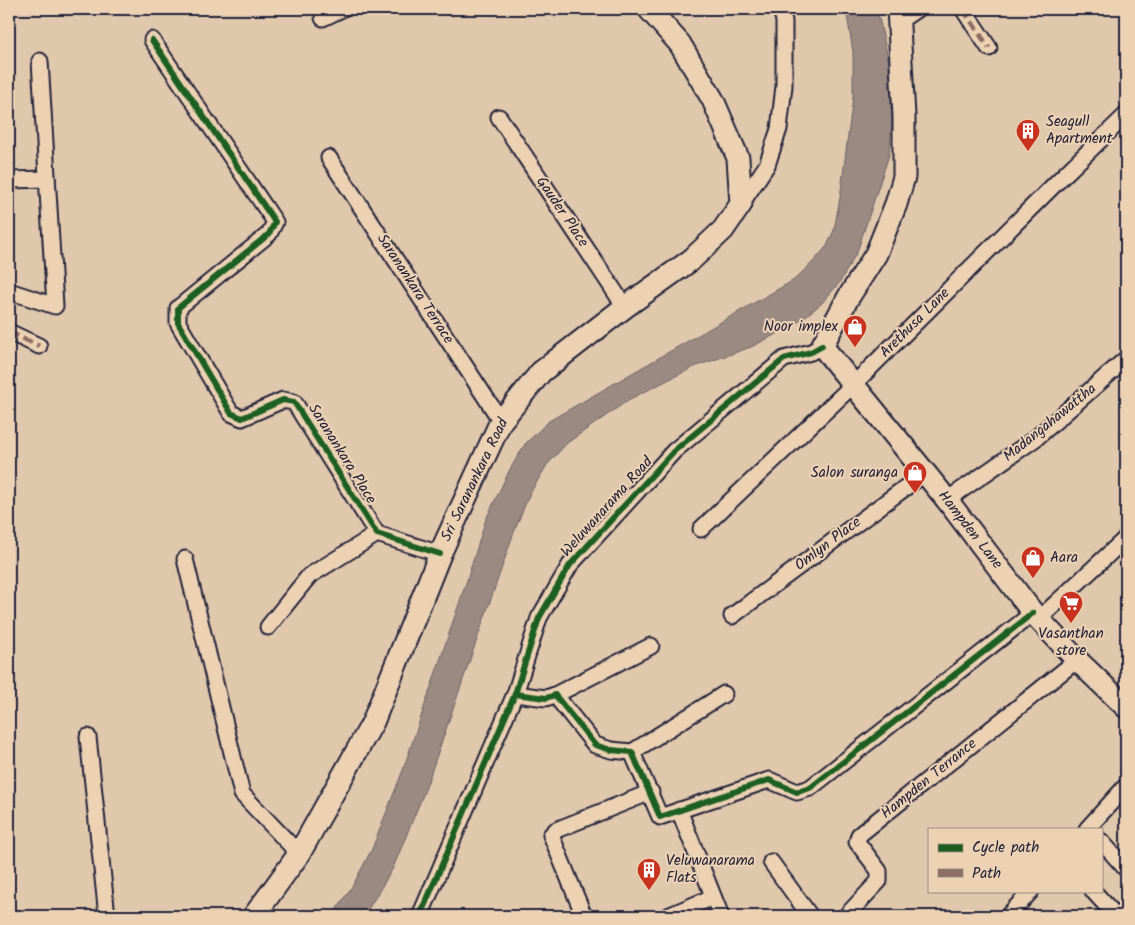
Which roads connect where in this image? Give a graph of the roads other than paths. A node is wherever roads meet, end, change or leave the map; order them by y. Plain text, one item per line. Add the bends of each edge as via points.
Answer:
1 (342, 9) edge
2 (649, 9) edge
3 (781, 9) edge
4 (917, 9) edge
5 (963, 9) edge
6 (898, 15) edge
7 (323, 18) dead end
8 (152, 40) dead end
9 (989, 48) dead end
10 (40, 61) dead end
11 (1126, 115) edge
12 (499, 117) dead end
13 (329, 158) dead end
14 (47, 179) junction
15 (9, 180) edge
16 (741, 204) junction
17 (9, 291) edge
18 (625, 307) junction
19 (9, 332) edge
20 (39, 346) dead end
21 (822, 346) junction
22 (1126, 360) edge
23 (854, 384) junction
24 (501, 421) junction
25 (925, 473) junction
26 (947, 500) junction
27 (701, 529) dead end
28 (377, 534) junction
29 (1126, 538) edge
30 (440, 554) junction
31 (184, 559) dead end
32 (732, 616) dead end
33 (1036, 616) junction
34 (268, 627) dead end
35 (651, 646) dead end
36 (1077, 660) junction
37 (515, 694) junction
38 (724, 694) dead end
39 (555, 695) junction
40 (1126, 707) edge
41 (88, 737) dead end
42 (632, 752) junction
43 (1126, 786) edge
44 (650, 792) junction
45 (679, 810) junction
46 (1088, 828) edge
47 (1102, 842) edge
48 (299, 854) junction
49 (771, 862) dead end
50 (1126, 869) edge
51 (1030, 892) edge
52 (1094, 892) edge
53 (713, 896) junction
54 (107, 916) edge
55 (254, 916) edge
56 (420, 916) edge
57 (584, 916) edge
58 (668, 916) edge
59 (721, 916) edge
60 (810, 916) edge
61 (846, 916) edge
62 (1008, 916) edge
63 (1116, 916) edge

1 - 7 street
2 - 16 main road via 680,44 713,100 738,158
3 - 16 street via 784,21 784,86 779,128 767,165
4 - 6 street
5 - 9 street
6 - 21 main road via 904,178 876,254
8 - 28 street, Saranankara Place via 276,222 269,234 178,308 178,323 231,412 242,418 283,400 294,402
10 - 14 street
11 - 23 street, Arethusa Lane
12 - 18 street, Gauder Place
13 - 24 street, Saranankara Terrace
14 - 15 street
14 - 17 street via 55,306
16 - 18 main road, Sri Saranankara Road via 723,230 691,260
18 - 24 main road, Sri Saranankara Road via 541,372
19 - 20 street
21 - 23 main road, Hampden Lane
21 - 37 street, Weluwanarama Road via 784,359 674,451 570,565 539,618
22 - 26 street, Madangahawattha via 1036,438
23 - 25 main road, Hampden Lane
23 - 27 street, Arethusa Lane
24 - 30 main road, Sri Saranankara Road
25 - 26 main road, Hampden Lane
25 - 32 street, Omlyn Place
26 - 33 main road, Hampden Lane
28 - 30 street
28 - 34 street via 309,576
29 - 33 street
30 - 48 main road, Sri Saranankara Road via 373,722
31 - 48 street via 242,794
33 - 36 main road, Hampden Lane
33 - 45 street via 810,788 797,792 768,780
35 - 39 street
36 - 40 main road, Hampden Lane
36 - 61 street, Hampden Terrance via 859,835 858,842 879,871 879,881
37 - 39 street via 546,698
37 - 56 street, Weluwanarama Road
38 - 42 street
39 - 42 street via 595,745
41 - 54 street
42 - 44 street
43 - 46 street
44 - 45 street via 660,816
44 - 57 street via 556,830 551,835
45 - 53 street
47 - 50 street
48 - 55 main road, Sri Saranankara Road
49 - 60 street
51 - 62 street
52 - 63 street
53 - 58 street
53 - 59 street

